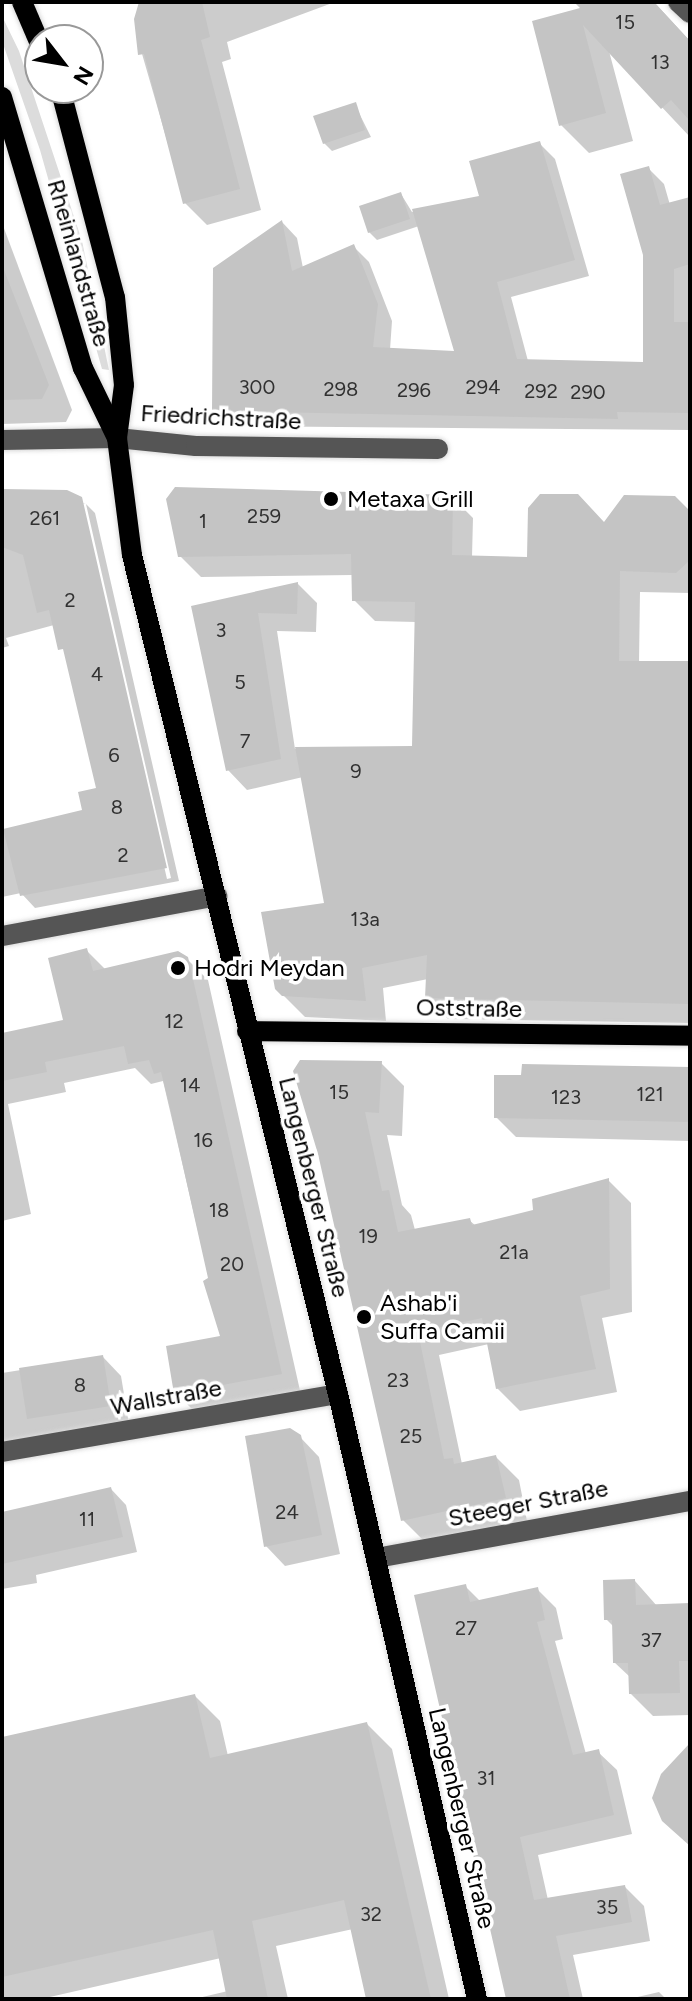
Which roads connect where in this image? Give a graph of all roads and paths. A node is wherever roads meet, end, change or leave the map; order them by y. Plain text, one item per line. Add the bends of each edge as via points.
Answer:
1 (22, 2) edge
2 (678, 2) edge
3 (690, 13) edge
4 (31, 24) edge
5 (2, 97) edge
6 (64, 104) edge
7 (124, 385) joint
8 (117, 438) junction
9 (2, 440) edge
10 (438, 449) dead end
11 (217, 896) junction
12 (2, 936) edge
13 (247, 1031) junction
14 (690, 1036) edge
15 (338, 1394) junction
16 (2, 1452) edge
17 (690, 1501) edge
18 (376, 1558) junction
19 (477, 1999) edge

1 - 4 main road
2 - 3 street
5 - 8 main road, Rheinlandstraße via 83,368
6 - 7 main road, Rheinlandstraße via 115,297
7 - 8 main road, Langenberger Straße
8 - 9 street, Friedrichstraße
8 - 10 street, Friedrichstraße via 196,446
8 - 11 main road, Langenberger Straße via 132,555
11 - 12 street
11 - 13 main road, Langenberger Straße
13 - 14 main road, Oststraße
13 - 15 main road, Langenberger Straße
15 - 16 street, Wallstraße
15 - 18 main road, Langenberger Straße
17 - 18 street, Steeger Straße
18 - 19 main road, Langenberger Straße

